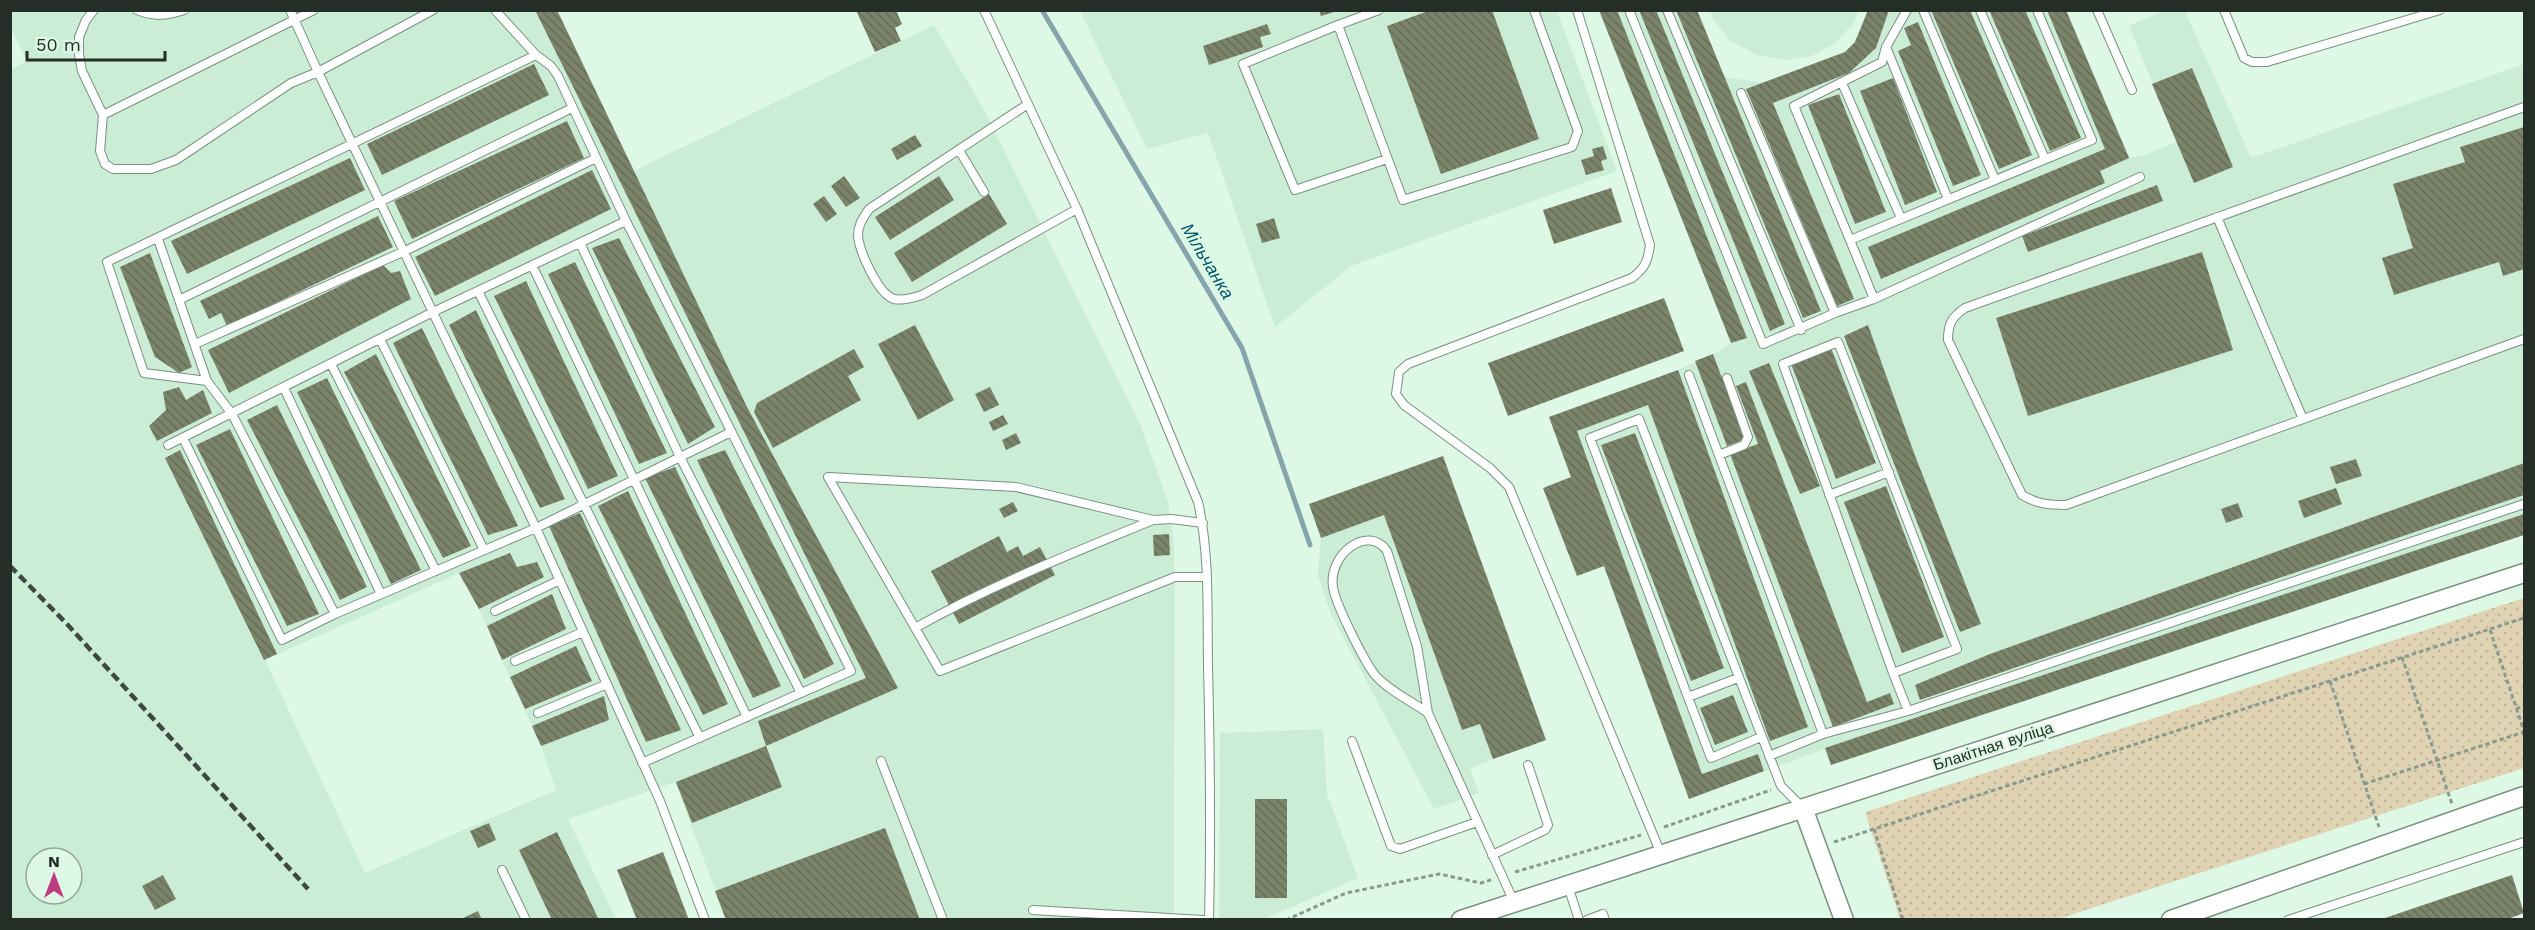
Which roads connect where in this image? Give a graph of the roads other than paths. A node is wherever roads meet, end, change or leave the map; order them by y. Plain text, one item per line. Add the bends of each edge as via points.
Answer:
1 (94, 10) edge
2 (137, 10) edge
3 (184, 10) edge
4 (290, 10) edge
5 (314, 10) edge
6 (434, 10) edge
7 (495, 10) edge
8 (984, 10) edge
9 (1378, 10) edge
10 (1534, 10) edge
11 (1577, 10) edge
12 (1629, 10) edge
13 (1666, 10) edge
14 (1907, 10) edge
15 (1923, 10) edge
16 (1980, 10) edge
17 (2037, 10) edge
18 (2097, 10) edge
19 (2224, 10) edge
20 (2440, 10) edge
21 (295, 20) junction
22 (1338, 26) junction
23 (1886, 47) junction
24 (536, 55) junction
25 (318, 72) junction
26 (1842, 83) junction
27 (2132, 90) dead end
28 (1741, 93) dead end
29 (1028, 104) junction
30 (2524, 106) edge
31 (572, 108) junction
32 (103, 115) junction
33 (354, 143) junction
34 (959, 150) junction
35 (596, 158) junction
36 (1387, 159) junction
37 (2045, 159) junction
38 (2140, 177) dead end
39 (1995, 180) junction
40 (984, 192) dead end
41 (1948, 199) junction
42 (381, 200) junction
43 (1077, 209) junction
44 (2217, 217) junction
45 (1901, 218) junction
46 (626, 221) junction
47 (158, 239) junction
48 (1850, 240) junction
49 (579, 243) junction
50 (405, 251) junction
51 (532, 265) junction
52 (478, 291) junction
53 (1874, 299) junction
54 (179, 300) junction
55 (433, 312) junction
56 (1836, 313) junction
57 (1801, 330) junction
58 (380, 339) junction
59 (2524, 339) edge
60 (195, 344) junction
61 (331, 364) junction
62 (1689, 375) dead end
63 (1727, 378) dead end
64 (207, 381) junction
65 (284, 388) junction
66 (232, 414) junction
67 (2303, 419) junction
68 (731, 432) junction
69 (183, 438) junction
70 (168, 445) dead end
71 (1719, 455) junction
72 (680, 457) junction
73 (1889, 472) junction
74 (634, 480) junction
75 (1829, 495) junction
76 (584, 504) junction
77 (2524, 504) edge
78 (1153, 520) junction
79 (1203, 523) junction
80 (536, 528) junction
81 (484, 550) junction
82 (435, 571) junction
83 (2524, 573) edge
84 (1206, 577) junction
85 (560, 580) junction
86 (381, 594) junction
87 (495, 611) dead end
88 (335, 614) junction
89 (915, 628) junction
90 (583, 632) junction
91 (515, 661) dead end
92 (1893, 673) junction
93 (1738, 678) junction
94 (607, 684) junction
95 (801, 693) junction
96 (1688, 697) junction
97 (1908, 711) junction
98 (538, 713) dead end
99 (1428, 713) junction
100 (747, 717) junction
101 (1823, 734) junction
102 (1761, 737) junction
103 (700, 738) junction
104 (1352, 741) dead end
105 (1769, 756) junction
106 (881, 761) dead end
107 (642, 763) junction
108 (1528, 765) dead end
109 (2524, 796) edge
110 (1803, 808) junction
111 (1477, 822) junction
112 (2524, 842) edge
113 (1660, 854) junction
114 (1492, 855) junction
115 (502, 870) dead end
116 (1568, 885) junction
117 (1515, 903) junction
118 (1033, 910) dead end
119 (526, 920) edge
120 (705, 920) edge
121 (943, 920) edge
122 (1203, 920) edge
123 (1209, 920) edge
124 (1461, 920) edge
125 (1579, 920) edge
126 (1587, 920) edge
127 (1605, 920) edge
128 (1844, 920) edge
129 (2171, 920) edge
130 (2288, 920) edge

1 - 32 lane via 79,37 79,54 82,70
2 - 3 lane via 152,16
4 - 21 lane
5 - 21 lane
6 - 25 lane
7 - 24 lane
8 - 29 lane
9 - 22 lane
10 - 36 lane via 1578,131 1572,147 1403,200
11 - 113 lane via 1650,245 1646,264 1632,278 1408,364 1399,372 1396,394 1410,411 1490,468 1509,487
12 - 57 lane via 1762,344
13 - 57 lane
14 - 23 lane
15 - 39 lane
16 - 37 lane
17 - 37 lane via 2092,140
18 - 27 lane
19 - 20 lane via 2244,58 2266,62
21 - 25 lane
21 - 32 lane
22 - 36 lane
22 - 36 lane via 1243,63 1295,190
23 - 26 lane via 1882,62
23 - 41 lane
24 - 31 lane via 551,66
24 - 33 lane
25 - 32 lane via 291,83 176,160 152,169 127,171 105,164 100,151
25 - 33 lane
26 - 45 lane
26 - 48 lane via 1794,106
28 - 56 lane
29 - 34 lane
29 - 43 lane
30 - 44 lane
31 - 35 lane
31 - 42 lane
33 - 42 lane
33 - 47 lane
34 - 40 lane
34 - 43 lane via 869,209 861,221 860,251 884,292 894,299 922,295
35 - 46 lane
35 - 50 lane
37 - 39 lane
38 - 53 lane
39 - 41 lane
41 - 45 lane
42 - 50 lane
42 - 54 lane
43 - 79 lane via 1198,502
44 - 67 lane
44 - 67 lane via 1965,308 1953,316 1948,340 2022,495 2041,504 2067,505
45 - 48 lane
46 - 49 lane
46 - 68 lane
47 - 54 lane
47 - 64 lane via 107,262 144,373
48 - 53 lane
49 - 51 lane
49 - 72 lane
50 - 55 lane
50 - 60 lane
51 - 52 lane
51 - 74 lane
52 - 55 lane
52 - 76 lane
53 - 56 lane
54 - 60 lane
55 - 58 lane
55 - 80 lane
56 - 57 lane
58 - 61 lane
58 - 81 lane
59 - 67 lane
60 - 64 lane
61 - 65 lane
61 - 82 lane
62 - 71 lane
63 - 71 lane via 1748,437 1744,445
64 - 66 lane
65 - 66 lane
65 - 86 lane
66 - 69 lane
66 - 88 lane
68 - 72 lane
68 - 95 lane via 851,671
69 - 70 lane
69 - 88 lane via 282,640
71 - 101 lane
72 - 74 lane
72 - 95 lane
73 - 75 lane
73 - 75 lane via 1838,342 1783,364
73 - 92 lane via 1957,649
74 - 76 lane
74 - 100 lane
75 - 92 lane
76 - 80 lane
76 - 103 lane
77 - 97 lane
78 - 79 lane
78 - 89 lane via 950,608
78 - 89 lane via 1016,487 828,477
79 - 84 lane
80 - 81 lane
80 - 85 lane
81 - 82 lane
82 - 86 lane
83 - 110 street, Блакітная вуліца
84 - 89 lane via 1175,577 940,671
84 - 123 lane
85 - 87 lane
85 - 90 lane
86 - 88 lane
90 - 91 lane
90 - 94 lane
92 - 97 lane
93 - 96 lane
93 - 96 lane via 1639,419 1590,438
93 - 102 lane
94 - 98 lane
94 - 107 lane
95 - 100 lane
96 - 102 lane via 1711,758
97 - 101 lane
99 - 99 lane via 1374,673 1337,601 1332,586 1333,569 1339,556 1350,547 1373,541 1387,551 1417,646
99 - 111 lane
100 - 103 lane
101 - 105 lane
102 - 105 lane
103 - 107 lane
104 - 111 lane via 1391,846 1400,849
105 - 110 lane via 1781,786
106 - 121 lane
107 - 120 lane
108 - 114 lane via 1548,825
109 - 129 street
110 - 113 street, Блакітная вуліца
110 - 128 street
111 - 114 lane
112 - 130 lane
113 - 116 street, Блакітная вуліца
114 - 117 lane
115 - 119 lane
116 - 117 street, Блакітная вуліца
116 - 125 lane
117 - 124 street, Блакітная вуліца
118 - 122 lane
126 - 127 lane via 1603,914

